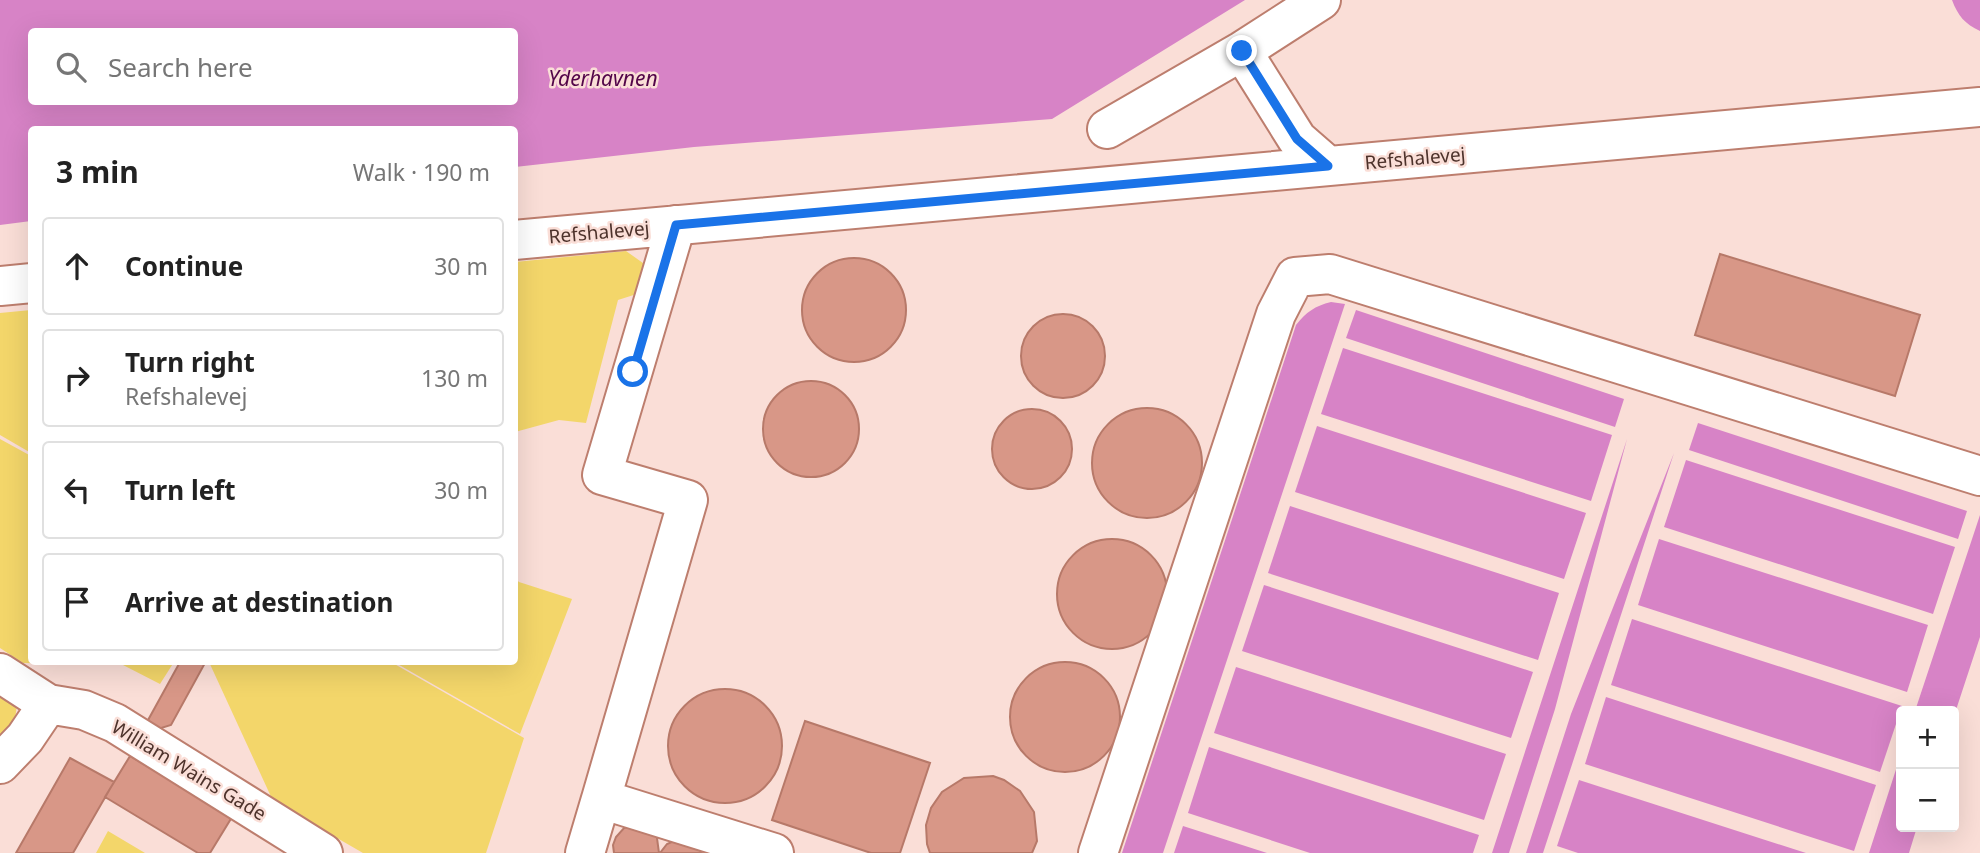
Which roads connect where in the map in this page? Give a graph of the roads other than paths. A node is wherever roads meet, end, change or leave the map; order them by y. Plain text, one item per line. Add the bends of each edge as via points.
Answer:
1 (1321, 0) edge
2 (1242, 51) junction
3 (1980, 107) edge
4 (1107, 130) dead end
5 (1328, 166) junction
6 (676, 225) junction
7 (518, 240) edge
8 (28, 283) edge
9 (0, 286) edge
10 (1980, 476) edge
11 (0, 673) edge
12 (48, 704) junction
13 (0, 764) edge
14 (601, 799) junction
15 (323, 853) edge
16 (585, 853) edge
17 (774, 853) edge
18 (1098, 853) edge

1 - 2 street
2 - 4 street
2 - 5 street via 1297,139
3 - 5 street, Refshalevej
5 - 6 street, Refshalevej
6 - 7 street, Refshalevej
6 - 14 street via 603,475 688,500
8 - 9 street
10 - 18 street via 1330,274 1295,277 1276,314
11 - 12 street, William Wains Gade
12 - 13 street via 26,738
12 - 15 street, William Wains Gade via 84,710 115,723
14 - 16 street
14 - 17 street

